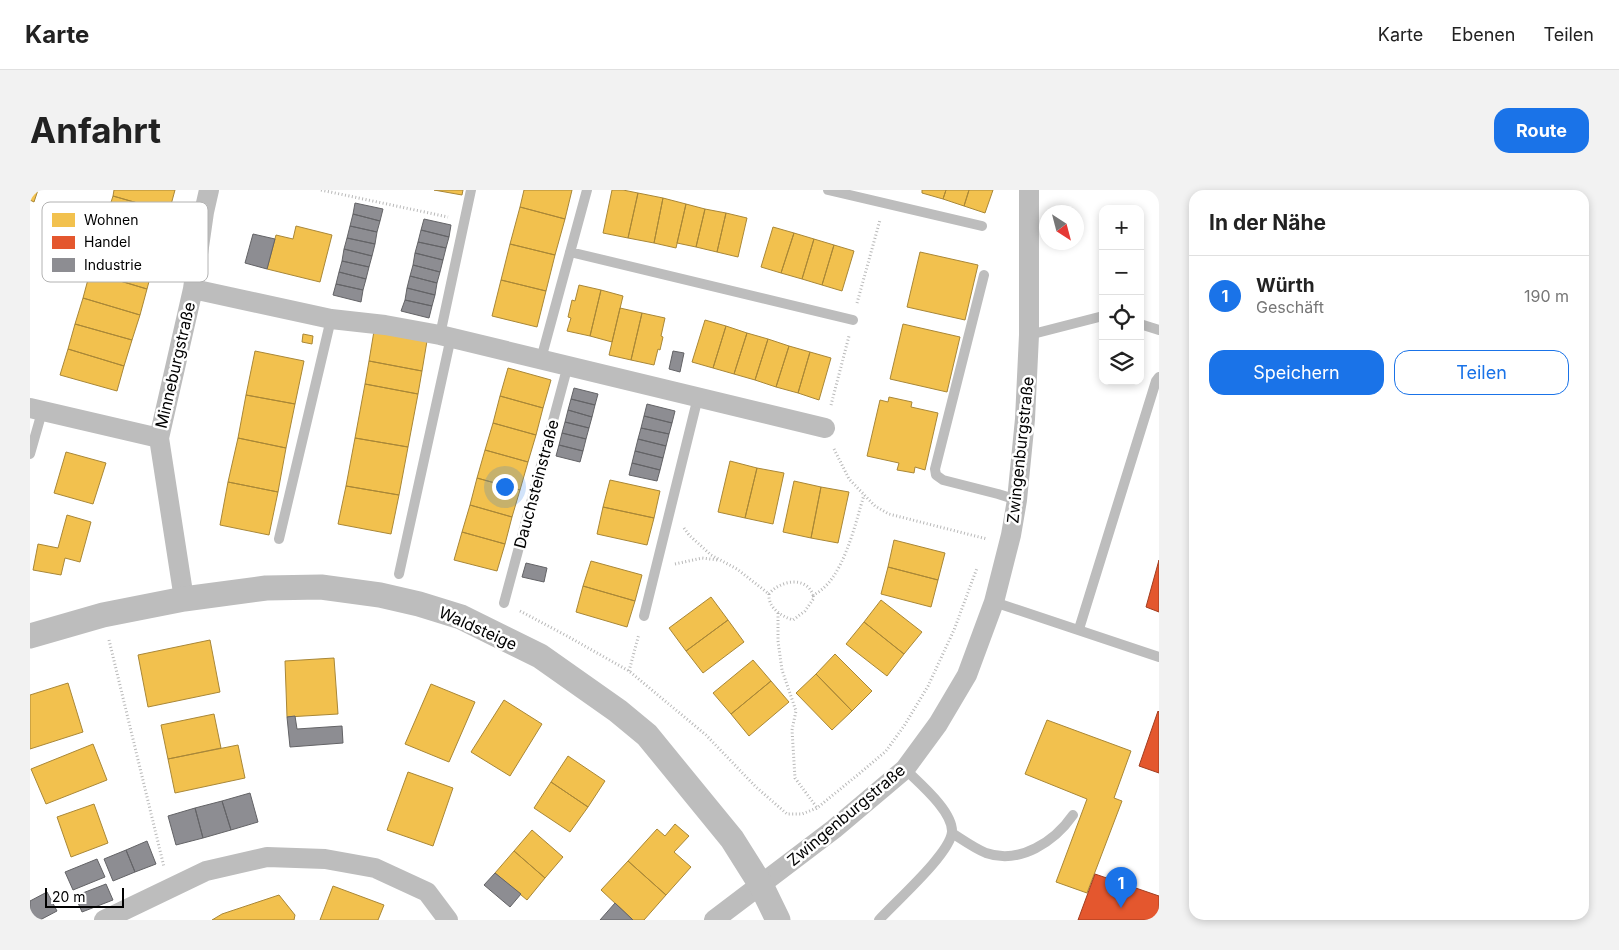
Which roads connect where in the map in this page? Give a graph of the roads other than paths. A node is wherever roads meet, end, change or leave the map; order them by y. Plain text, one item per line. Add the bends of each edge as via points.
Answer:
1 (472, 190) edge
2 (587, 190) edge
3 (828, 190) edge
4 (1029, 190) edge
5 (982, 226) dead end
6 (570, 252) junction
7 (984, 275) dead end
8 (194, 282) edge
9 (193, 289) junction
10 (1099, 317) edge
11 (331, 319) junction
12 (853, 320) dead end
13 (1144, 325) edge
14 (1159, 330) edge
15 (1029, 335) junction
16 (446, 336) junction
17 (541, 359) junction
18 (568, 365) junction
19 (1159, 377) edge
20 (698, 397) junction
21 (36, 410) edge
22 (825, 428) road end
23 (159, 438) junction
24 (30, 454) edge
25 (1017, 500) junction
26 (278, 539) dead end
27 (399, 574) dead end
28 (184, 599) junction
29 (504, 602) road end
30 (994, 602) junction
31 (644, 616) road end
32 (1079, 629) junction
33 (30, 636) edge
34 (1159, 657) edge
35 (905, 769) junction
36 (1074, 815) dead end
37 (952, 834) junction
38 (761, 885) junction
39 (104, 920) edge
40 (448, 920) edge
41 (714, 920) edge
42 (778, 920) edge
43 (879, 920) edge

1 - 16 lane via 464,220
2 - 6 lane
3 - 5 lane
4 - 15 street, Zwingenburgstraße
6 - 12 lane
6 - 17 lane
7 - 25 lane via 935,469 943,480
8 - 9 street, Minneburgstraße
9 - 11 street
9 - 23 street, Minneburgstraße
10 - 15 lane
11 - 16 street
11 - 26 lane
13 - 14 lane
15 - 25 street, Zwingenburgstraße
16 - 17 street
16 - 27 lane
17 - 18 street
18 - 20 street
18 - 29 lane, Dauchsteinstraße
19 - 32 lane
20 - 22 street
20 - 31 lane
21 - 23 street
21 - 24 lane
23 - 28 street, Minneburgstraße
25 - 30 street, Zwingenburgstraße
28 - 33 street, Waldsteige via 103,615
28 - 38 street, Waldsteige via 266,588 321,587 380,596 461,617 540,656 647,735 732,839
30 - 32 lane
30 - 35 street, Zwingenburgstraße via 968,675
32 - 34 lane
35 - 37 lane via 942,808
35 - 38 street, Zwingenburgstraße via 834,830
36 - 37 lane via 1048,841 1030,851 1010,856 984,852
37 - 43 lane via 930,868
38 - 41 street, Zwingenburgstraße
38 - 42 street, Waldsteige
39 - 40 street via 206,871 267,856 326,859 374,868 427,892

